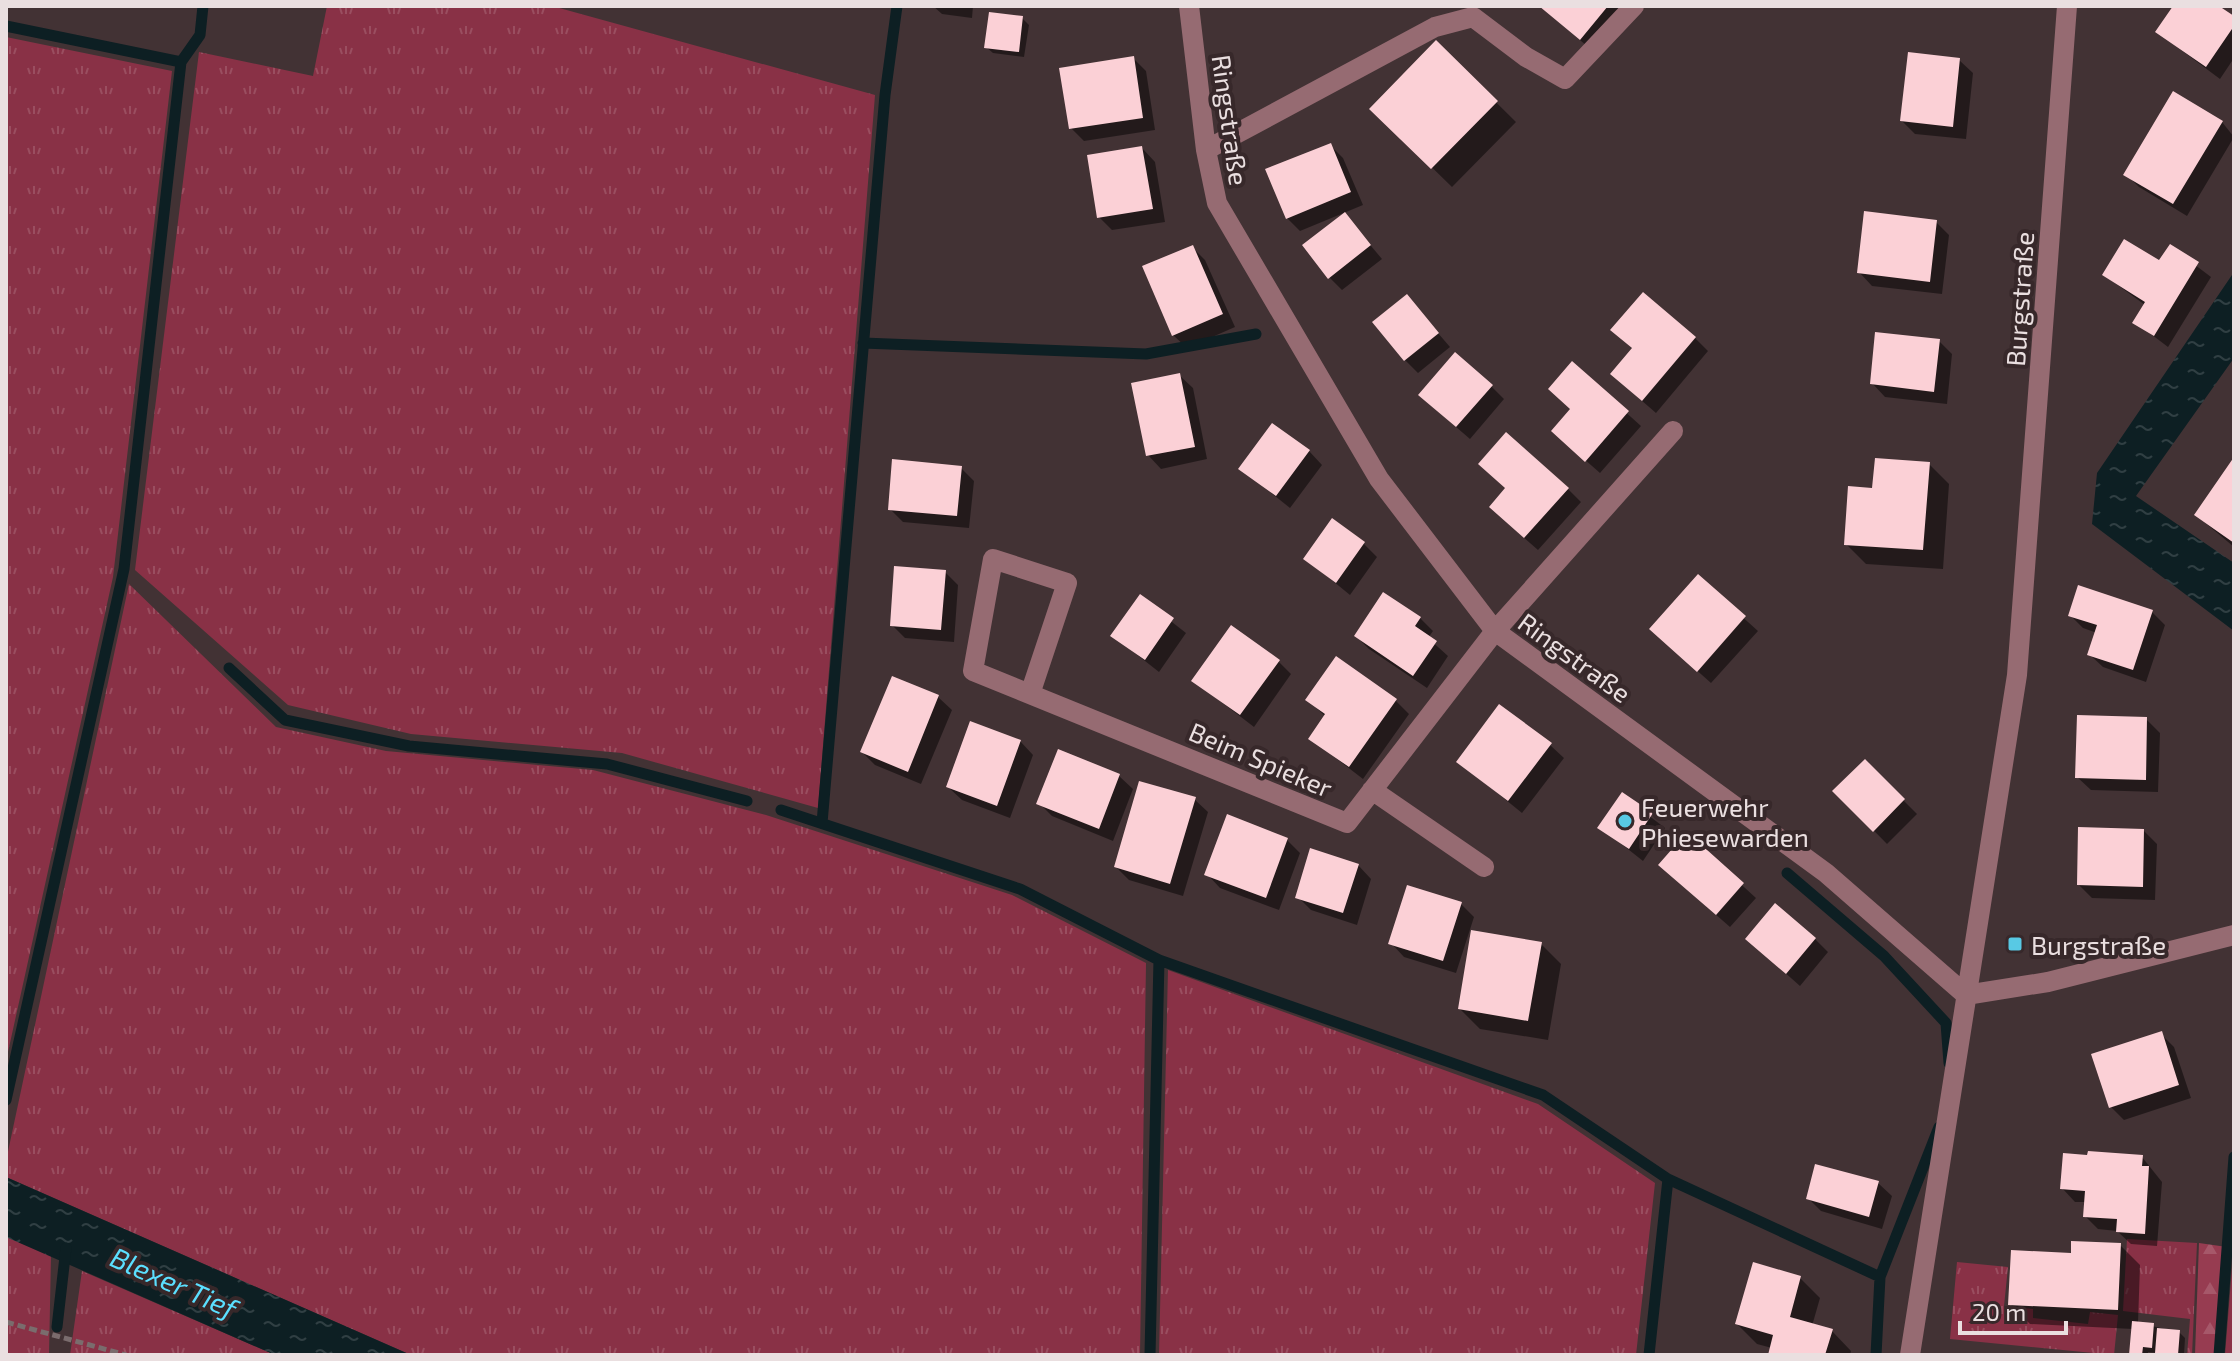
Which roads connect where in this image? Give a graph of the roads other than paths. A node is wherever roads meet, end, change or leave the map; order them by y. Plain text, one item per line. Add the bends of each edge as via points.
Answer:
1 (1189, 6) edge
2 (1634, 6) edge
3 (2067, 6) edge
4 (1206, 150) junction
5 (1673, 431) dead end
6 (1495, 631) junction
7 (1031, 691) junction
8 (1372, 790) junction
9 (1484, 867) dead end
10 (2234, 935) edge
11 (1966, 995) junction
12 (1910, 1355) edge

1 - 4 street, Ringstraße
2 - 4 street via 1565,79 1473,17 1435,27
3 - 11 street, Burgstraße via 2017,675
4 - 6 street, Ringstraße via 1217,203 1379,479
5 - 6 street, Beim Spieker
6 - 8 street, Beim Spieker
6 - 11 street, Ringstraße via 1826,873
7 - 7 street, Beim Spieker via 973,671 993,559 1067,583
7 - 8 street, Beim Spieker via 1347,823
8 - 9 street
10 - 11 street via 2048,982
11 - 12 street, Burgstraße

